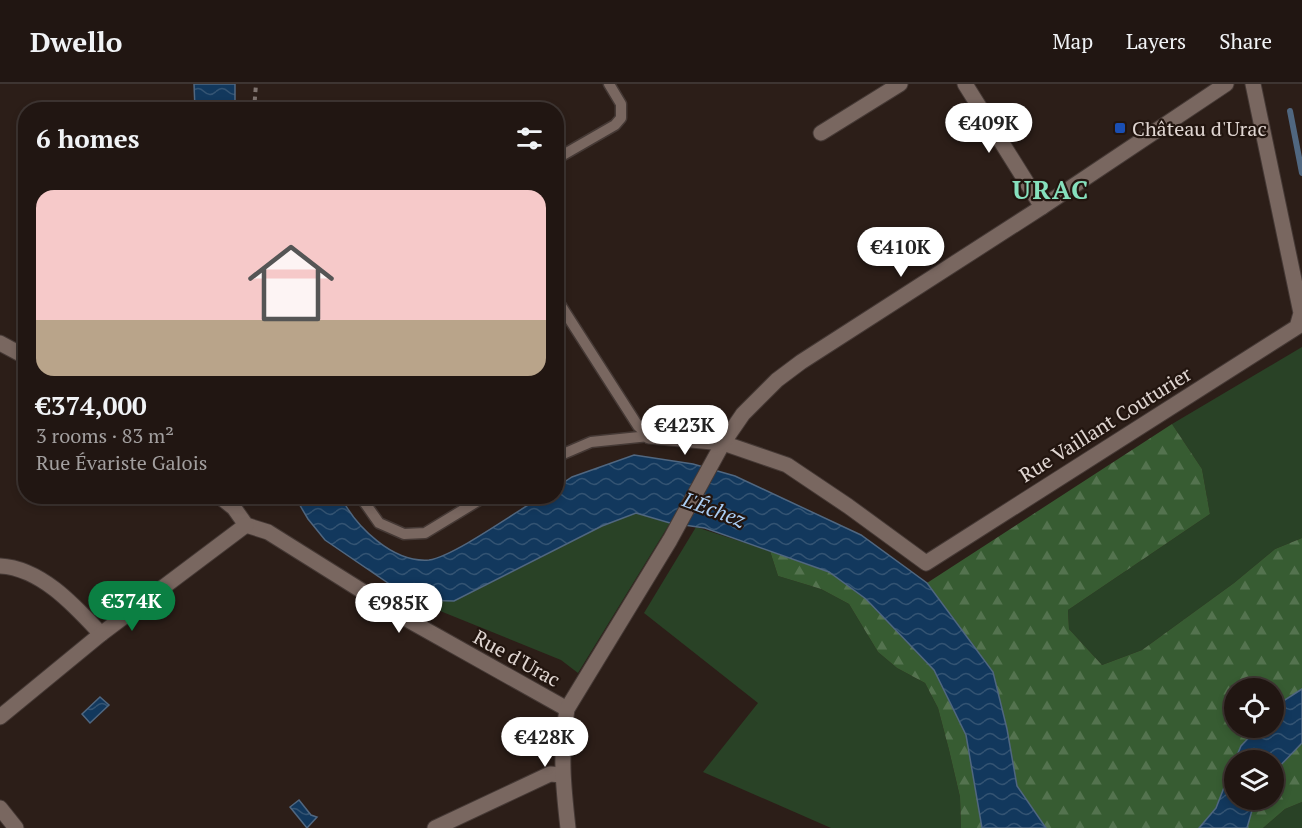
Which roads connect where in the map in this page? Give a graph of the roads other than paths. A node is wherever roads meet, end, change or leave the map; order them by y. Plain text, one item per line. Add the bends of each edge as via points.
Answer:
1 (609, 84) edge
2 (900, 84) edge
3 (964, 84) edge
4 (1226, 84) edge
5 (1253, 84) edge
6 (821, 133) dead end
7 (564, 154) edge
8 (1042, 207) junction
9 (564, 310) edge
10 (0, 343) edge
11 (18, 353) edge
12 (649, 436) junction
13 (719, 449) junction
14 (564, 454) edge
15 (229, 504) edge
16 (366, 504) edge
17 (473, 504) edge
18 (246, 525) junction
19 (0, 566) edge
20 (101, 634) junction
21 (567, 709) junction
22 (0, 717) edge
23 (562, 775) junction
24 (0, 808) edge
25 (16, 828) edge
26 (435, 828) edge
27 (568, 828) edge

1 - 7 lane via 621,104 621,118
2 - 6 street
3 - 8 street
4 - 8 street, Rue d'Urac
5 - 13 street, Rue Vaillant Couturier via 1301,313 1297,327 926,563 787,465
8 - 13 street, Rue d'Urac via 777,380 743,414
9 - 12 lane via 638,426
10 - 11 street
12 - 13 street
12 - 14 lane via 591,442
13 - 21 street, Rue d'Urac via 670,540
15 - 18 street, Rue d'Urac
16 - 17 lane via 379,523 404,534 425,533
18 - 20 street
18 - 21 street, Rue d'Urac via 268,532 410,621
19 - 20 street via 34,576 76,608
20 - 22 street
21 - 23 street
23 - 26 street via 550,774
23 - 27 street
24 - 25 street

